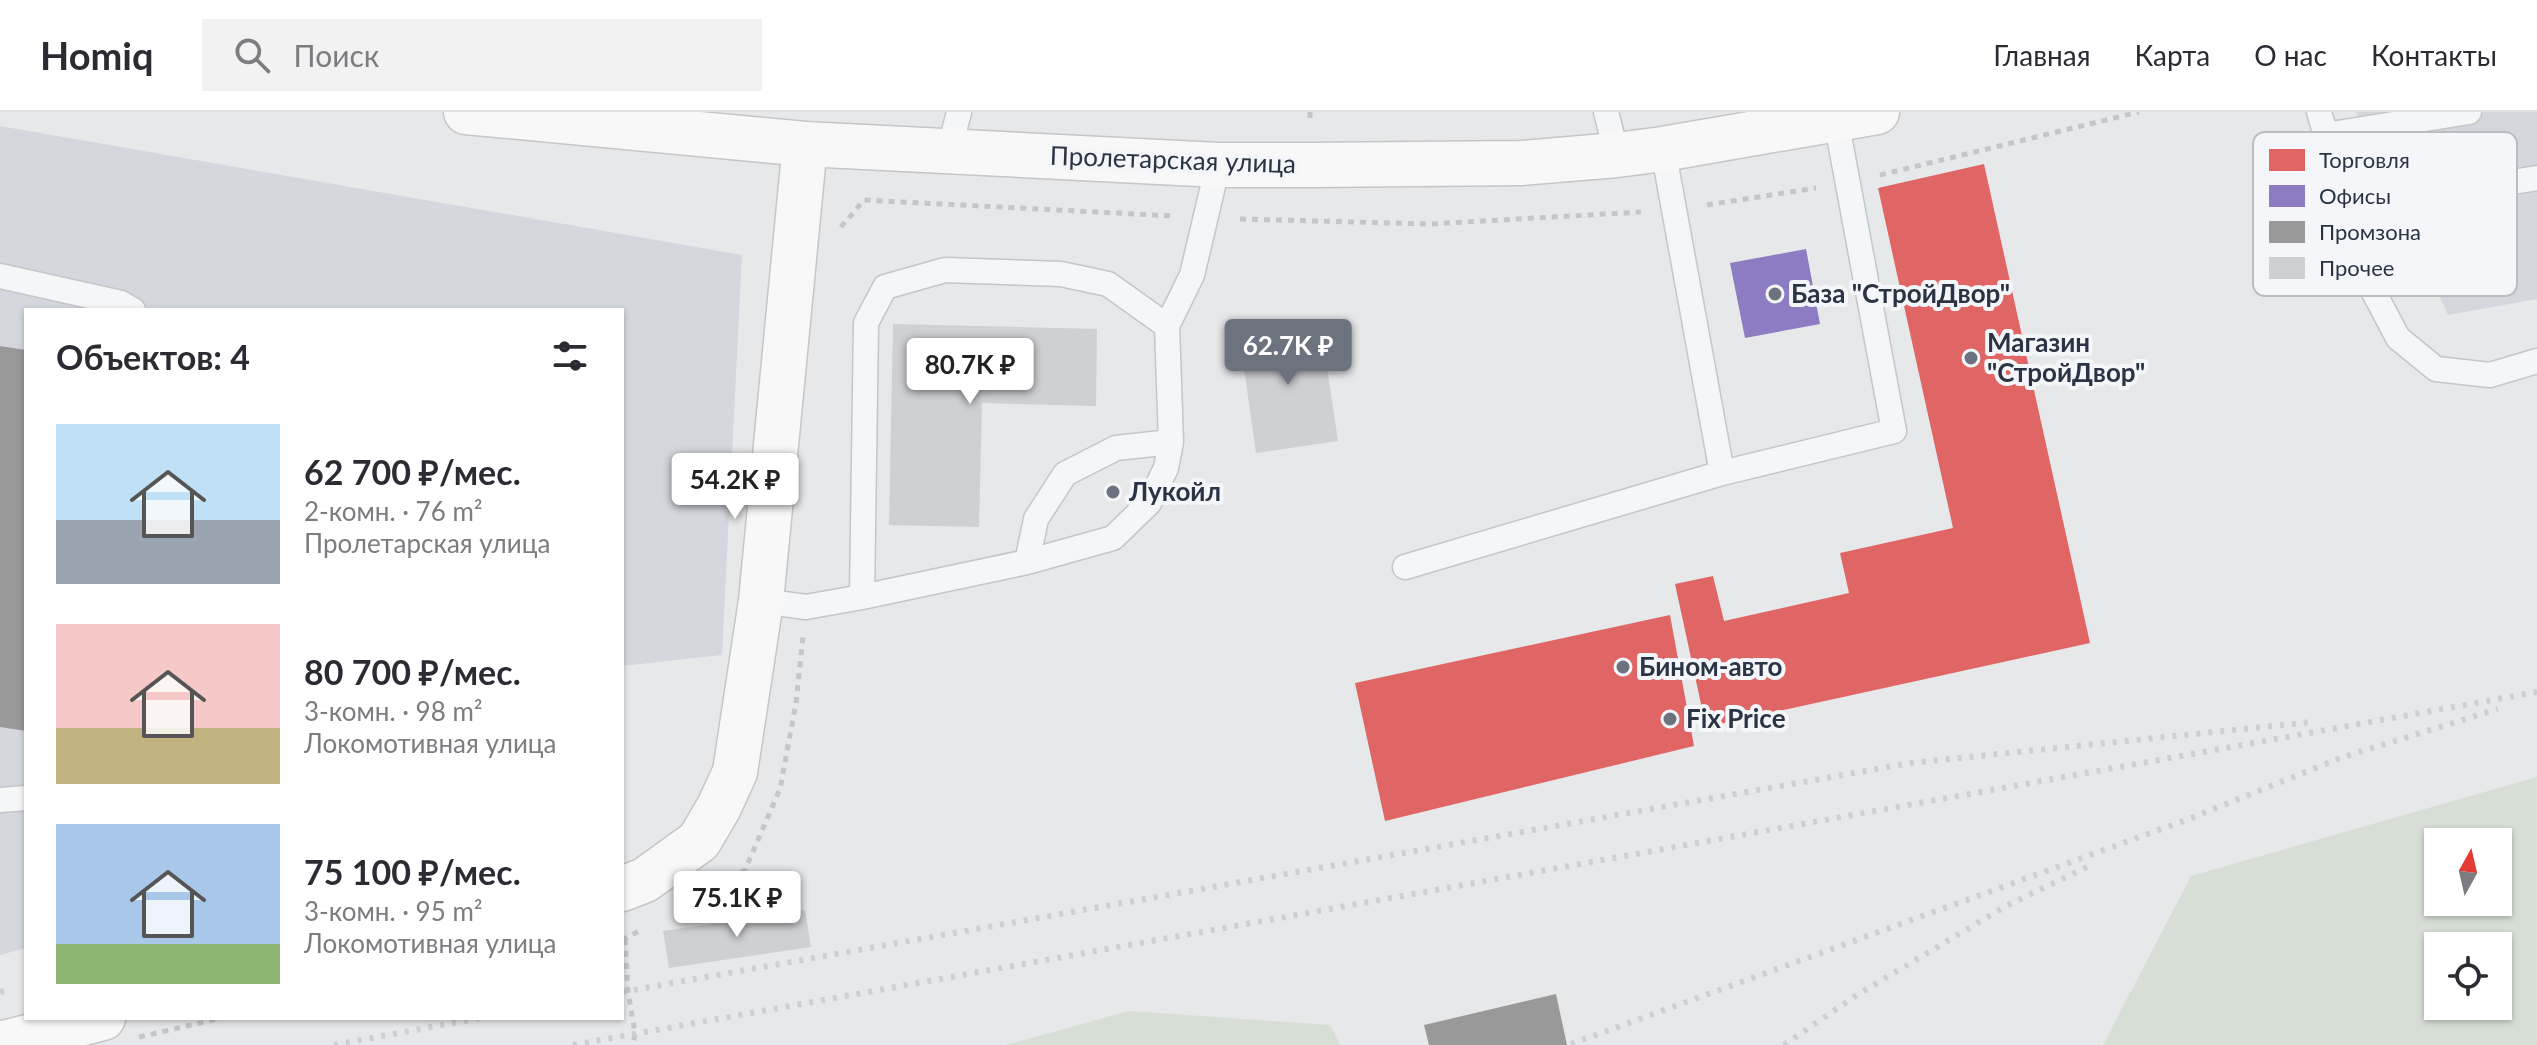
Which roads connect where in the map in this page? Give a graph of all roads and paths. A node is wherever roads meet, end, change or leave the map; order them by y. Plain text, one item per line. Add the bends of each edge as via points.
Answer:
1 (466, 112) edge
2 (1606, 112) edge
3 (2139, 112) edge
4 (2469, 112) edge
5 (1857, 116) edge
6 (640, 121) edge
7 (2322, 123) edge
8 (954, 131) edge
9 (805, 144) junction
10 (1663, 149) junction
11 (1617, 155) junction
12 (1218, 165) junction
13 (2537, 178) edge
14 (2517, 181) edge
15 (1848, 183) junction
16 (1676, 210) junction
17 (1206, 217) junction
18 (834, 235) dead end
19 (0, 276) edge
20 (2376, 296) edge
21 (130, 308) edge
22 (1167, 326) junction
23 (2537, 361) edge
24 (1171, 442) junction
25 (1722, 473) junction
26 (1027, 562) junction
27 (1405, 567) dead end
28 (862, 597) junction
29 (761, 601) junction
30 (806, 607) junction
31 (24, 798) edge
32 (0, 800) edge
33 (624, 888) edge
34 (705, 893) dead end
35 (652, 923) dead end
36 (624, 938) edge
37 (624, 949) edge
38 (201, 1020) edge
39 (119, 1028) edge
40 (0, 1044) edge
41 (633, 1045) edge

1 - 6 main road, Пролетарская улица
2 - 11 lane
3 - 15 path
4 - 7 lane
5 - 10 main road, Пролетарская улица
5 - 15 lane
6 - 9 main road, Пролетарская улица
8 - 9 main road, Пролетарская улица
8 - 12 main road, Пролетарская улица
9 - 29 main road
10 - 11 main road, Пролетарская улица
10 - 16 lane
11 - 12 main road, Пролетарская улица via 1521,163
12 - 17 lane
13 - 14 lane
15 - 16 path
15 - 25 lane via 1894,431
16 - 17 path via 1430,224
16 - 25 lane
17 - 18 path via 864,200
17 - 22 lane via 1192,275
19 - 21 lane
20 - 23 lane via 2398,338 2436,369 2490,375
22 - 24 lane
22 - 28 lane via 1108,284 1061,274 945,270 885,287 866,323
24 - 26 lane via 1166,468 1149,503 1113,538
24 - 26 lane via 1116,448 1065,474 1036,519
25 - 27 lane
26 - 28 lane
28 - 30 lane
29 - 30 lane
29 - 33 main road via 735,772 719,807 699,841 645,880
30 - 34 path via 780,789 745,870
31 - 32 lane
35 - 36 path
37 - 41 path
38 - 39 path
39 - 40 main road

